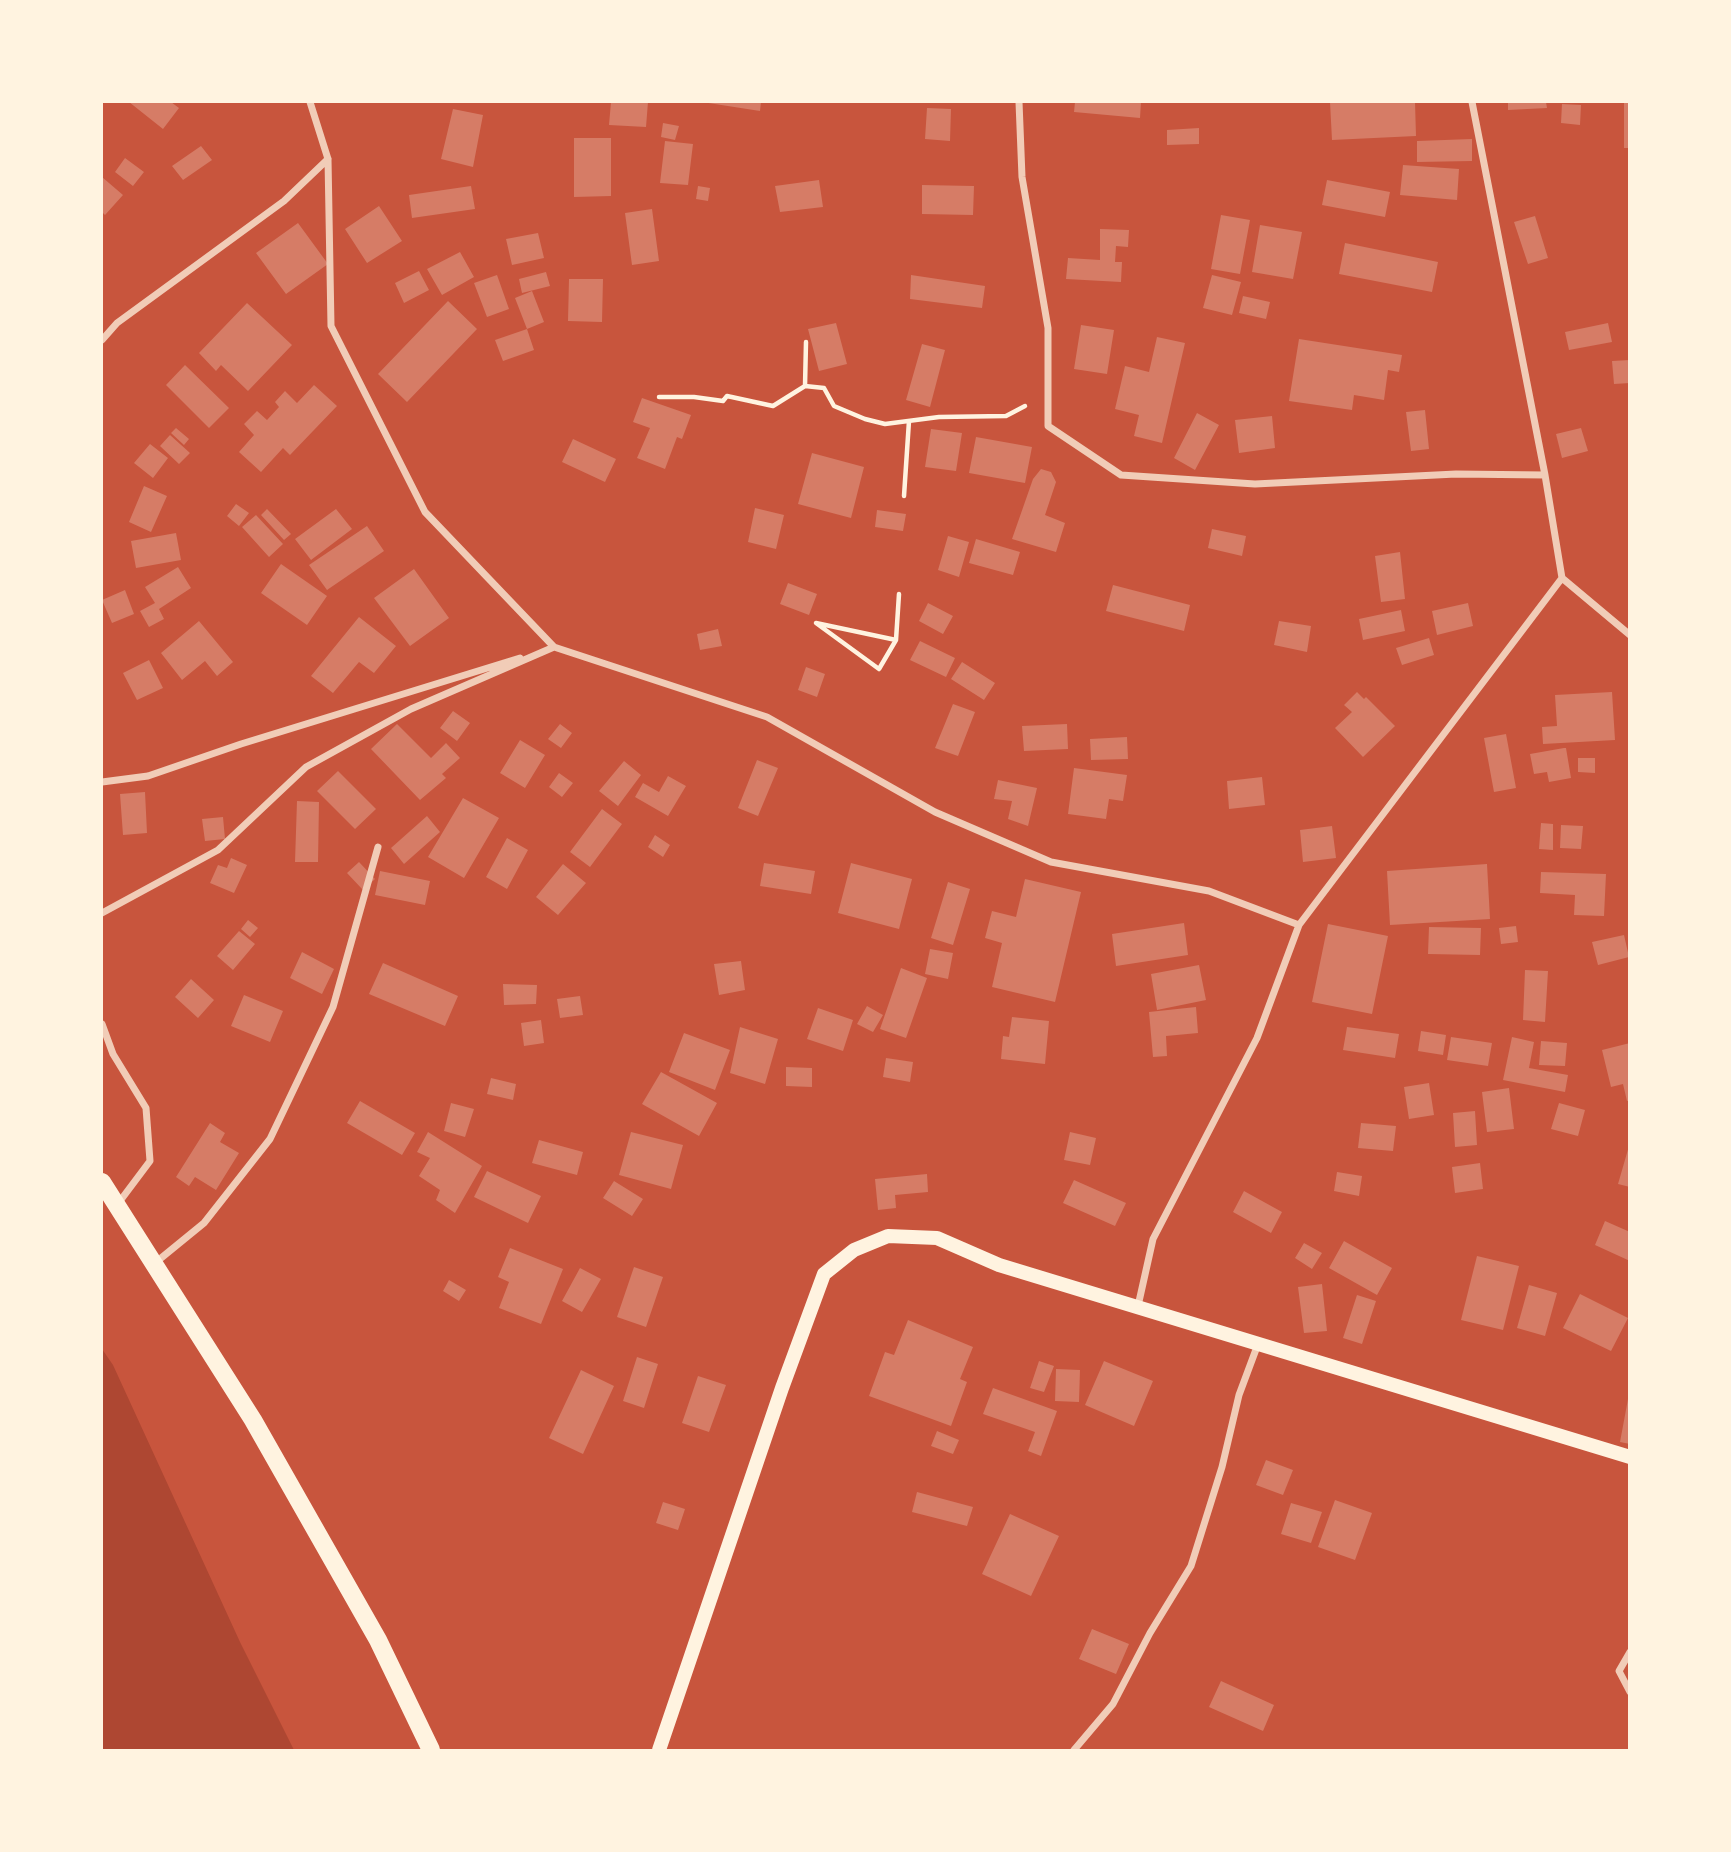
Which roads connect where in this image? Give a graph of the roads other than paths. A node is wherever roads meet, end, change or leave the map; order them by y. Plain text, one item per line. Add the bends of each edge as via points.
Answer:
1 (310, 102) edge
2 (1019, 102) edge
3 (1472, 102) edge
4 (328, 159) junction
5 (102, 340) edge
6 (1545, 475) junction
7 (1562, 578) junction
8 (1629, 635) edge
9 (554, 647) junction
10 (102, 782) edge
11 (378, 847) dead end
12 (102, 913) edge
13 (1299, 925) junction
14 (102, 1024) edge
15 (102, 1182) edge
16 (116, 1205) junction
17 (154, 1264) junction
18 (1138, 1306) junction
19 (1258, 1343) junction
20 (1629, 1457) edge
21 (1629, 1652) edge
22 (1629, 1692) edge
23 (1074, 1750) edge
24 (430, 1751) edge
25 (659, 1751) edge

1 - 4 street
2 - 6 street via 1022,177 1048,328 1048,426 1121,475 1255,484 1456,474
3 - 6 street
4 - 5 street via 284,201 117,324
4 - 9 street via 331,327 425,512
6 - 7 street
7 - 8 street
7 - 13 street
9 - 10 street via 148,776
9 - 12 street via 411,709 306,767 218,850
9 - 13 street via 767,717 935,812 1051,862 1209,891
11 - 17 street via 333,1007 270,1139 204,1223
13 - 18 street via 1257,1038 1153,1239
14 - 16 street via 113,1054 146,1108 150,1161
15 - 16 main road
16 - 17 main road
17 - 24 main road via 253,1419 377,1640
18 - 19 main road
18 - 25 main road via 999,1265 937,1238 888,1236 854,1250 824,1274
19 - 20 main road
19 - 23 street via 1191,1566 1113,1704
21 - 22 street via 1619,1671

